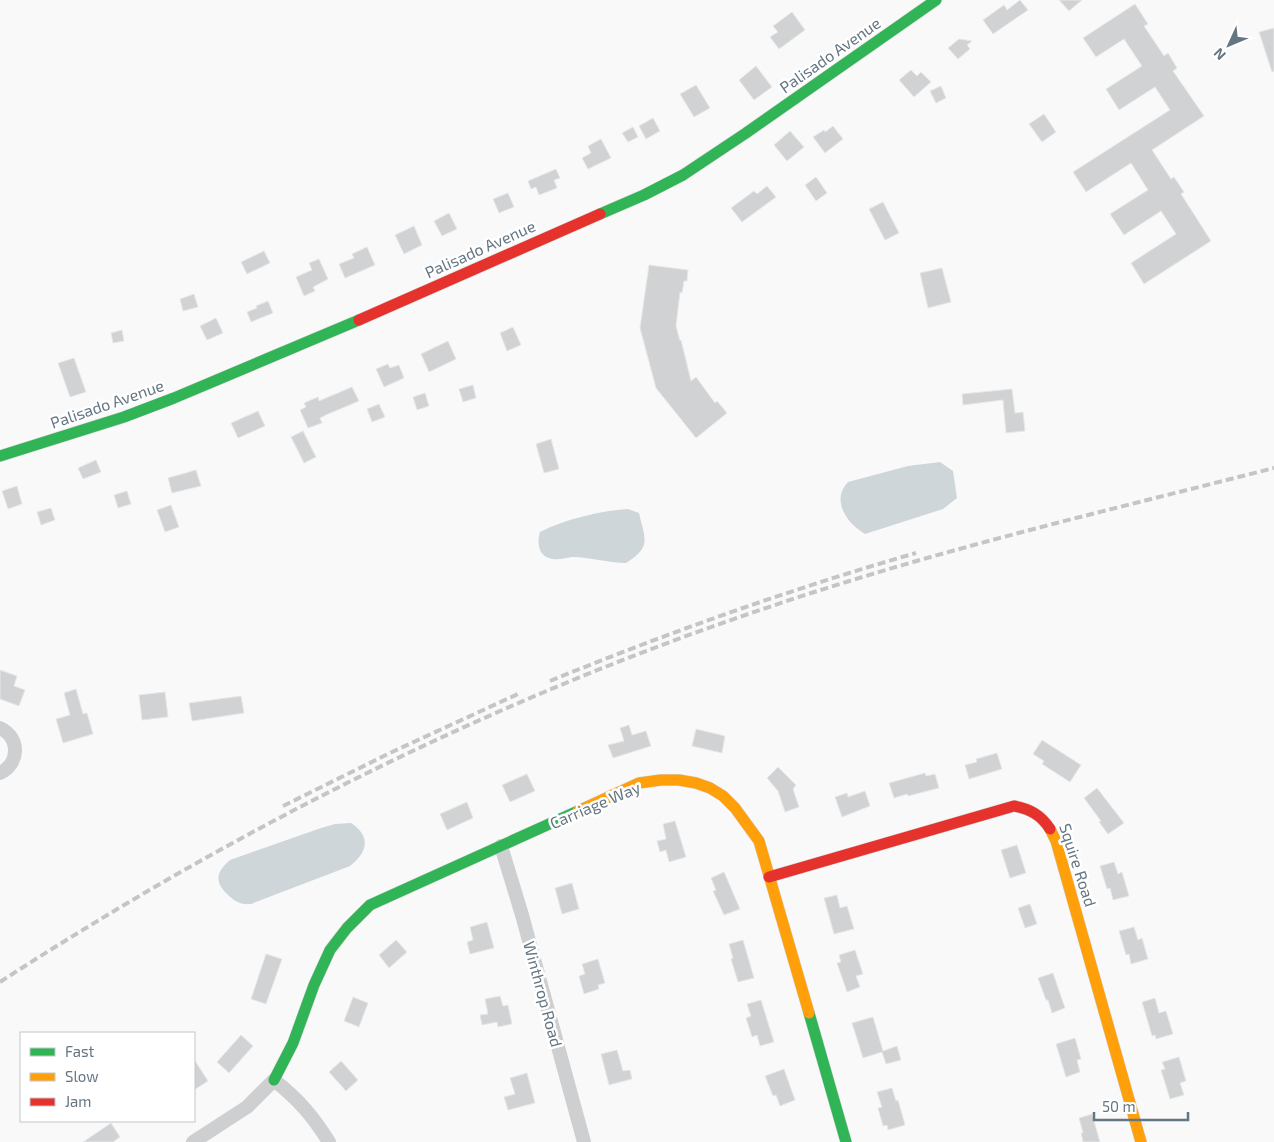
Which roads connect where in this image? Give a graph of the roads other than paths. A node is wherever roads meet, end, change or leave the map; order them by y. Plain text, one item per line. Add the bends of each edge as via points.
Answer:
1 (936, 0) edge
2 (0, 456) edge
3 (0, 728) edge
4 (0, 774) edge
5 (501, 846) junction
6 (769, 877) junction
7 (274, 1080) junction
8 (193, 1142) edge
9 (329, 1142) edge
10 (584, 1142) edge
11 (846, 1142) edge
12 (1141, 1142) edge

1 - 2 street, Palisado Avenue via 739,138 683,175 644,195 174,398
3 - 4 street via 13,739 15,755 8,769
5 - 6 street, Carriage Way via 639,783 681,780 698,783 730,801 760,841
5 - 7 street, Carriage Way via 370,905 347,928 330,950 293,1043
5 - 10 street, Winthrop Road
6 - 11 street, Carriage Way
6 - 12 street, Squire Road via 1014,806 1042,818 1056,841
7 - 8 street, Carriage Way via 247,1107
7 - 9 street via 296,1098

